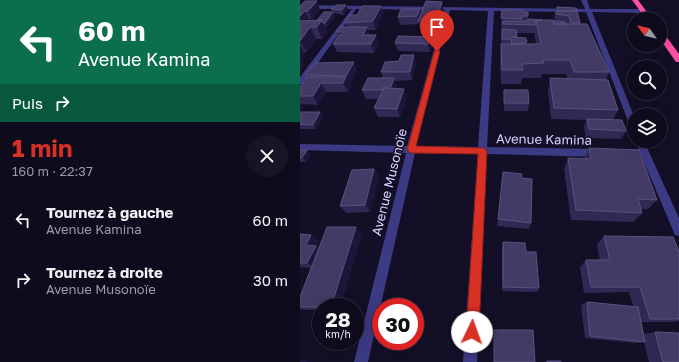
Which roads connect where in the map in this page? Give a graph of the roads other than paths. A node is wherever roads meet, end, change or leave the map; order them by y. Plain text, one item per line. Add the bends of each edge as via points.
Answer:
1 (361, 0) edge
2 (584, 0) edge
3 (635, 0) edge
4 (300, 6) edge
5 (356, 7) junction
6 (448, 8) junction
7 (491, 10) junction
8 (589, 10) junction
9 (644, 11) joint
10 (667, 44) edge
11 (679, 60) edge
12 (300, 82) edge
13 (627, 108) edge
14 (300, 147) edge
15 (643, 148) edge
16 (411, 150) junction
17 (483, 151) junction
18 (606, 153) edge
19 (622, 153) edge
20 (645, 153) junction
21 (679, 231) edge
22 (361, 362) edge
23 (470, 362) edge

1 - 5 street
2 - 8 street
3 - 9 highway
4 - 5 street
5 - 6 street
5 - 12 street
6 - 7 street
6 - 16 street, Avenue Musonoïe
7 - 8 street
7 - 17 street
8 - 9 street
8 - 13 street
10 - 11 highway
14 - 16 street, Avenue Kamina
15 - 20 street
16 - 17 street, Avenue Kamina
16 - 22 street, Avenue Musonoïe
17 - 18 street, Avenue Kamina
17 - 23 street
19 - 20 street
20 - 21 street

